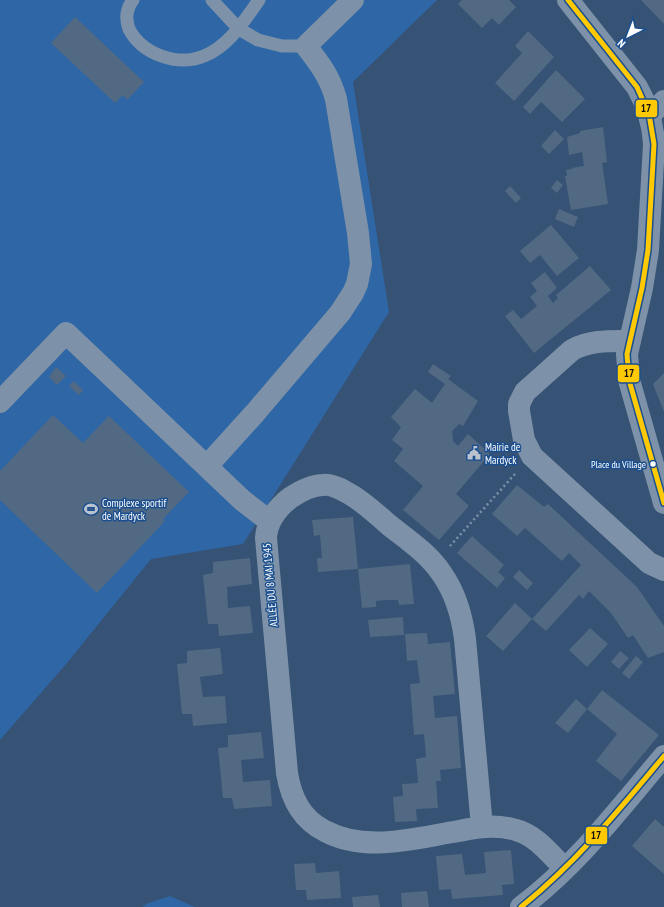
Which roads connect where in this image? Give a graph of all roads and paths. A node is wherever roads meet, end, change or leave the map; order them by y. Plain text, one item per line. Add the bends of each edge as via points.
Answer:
1 (132, 0) edge
2 (212, 0) edge
3 (260, 0) edge
4 (353, 0) edge
5 (568, 0) edge
6 (238, 29) junction
7 (306, 46) junction
8 (657, 108) edge
9 (629, 341) junction
10 (0, 402) edge
11 (532, 456) junction
12 (207, 466) junction
13 (664, 503) edge
14 (269, 521) junction
15 (434, 564) junction
16 (664, 570) edge
17 (664, 756) edge
18 (482, 827) junction
19 (565, 869) junction
20 (521, 907) edge

1 - 6 lane via 126,15 132,33 146,49 170,59 194,59 203,56
2 - 6 lane
3 - 6 lane
4 - 7 street
5 - 8 street via 637,87 644,100
6 - 7 lane via 269,44
7 - 12 street via 326,73 334,89 358,233 361,264 357,284 340,313
8 - 9 street via 650,236
9 - 11 street via 597,342 579,346 525,392 519,404 519,411 524,440
9 - 13 street via 629,380
10 - 12 street via 66,333
11 - 15 path
11 - 16 street via 648,563
12 - 14 street via 242,500
14 - 15 street via 284,503 303,491 324,484 333,486 366,505
14 - 18 street, ALLÉE DU 8 MAI 1945 via 266,530 266,550 286,773 297,806 312,824 322,830 333,836 361,842 403,841
15 - 18 street via 455,598 463,625
17 - 19 street
18 - 19 street, ALLÉE DU 8 MAI 1945 via 506,828 528,835
19 - 20 street

